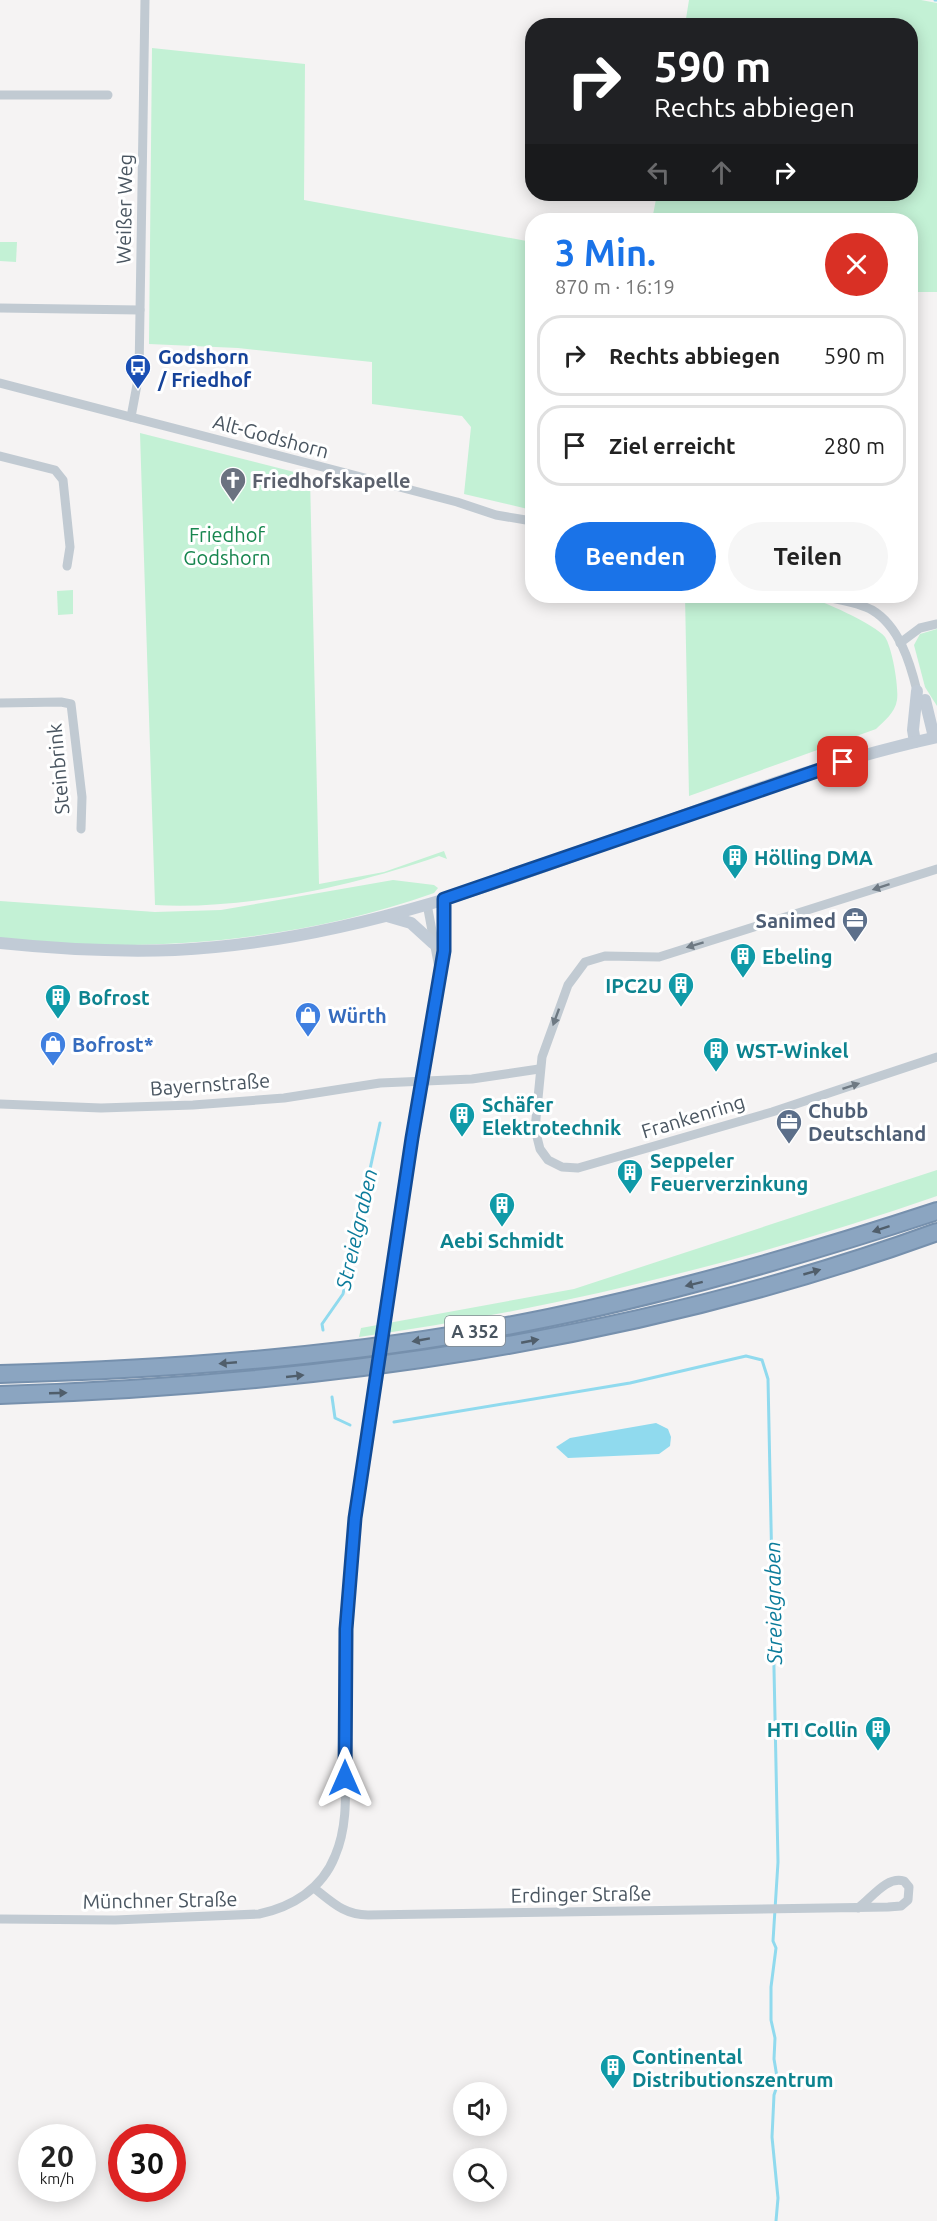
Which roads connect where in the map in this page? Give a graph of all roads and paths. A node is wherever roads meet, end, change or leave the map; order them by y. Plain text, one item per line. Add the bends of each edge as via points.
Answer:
1 (145, 0) edge
2 (0, 95) edge
3 (108, 96) dead end
4 (0, 308) edge
5 (140, 310) junction
6 (0, 383) edge
7 (131, 417) junction
8 (0, 456) edge
9 (525, 520) edge
10 (67, 566) dead end
11 (846, 603) edge
12 (937, 624) edge
13 (900, 643) junction
14 (921, 695) junction
15 (0, 704) edge
16 (937, 712) edge
17 (936, 737) edge
18 (915, 742) junction
19 (81, 830) dead end
20 (937, 869) edge
21 (444, 899) junction
22 (427, 904) junction
23 (386, 915) junction
24 (0, 943) edge
25 (433, 944) junction
26 (439, 968) junction
27 (937, 1057) edge
28 (539, 1069) junction
29 (421, 1081) junction
30 (0, 1104) edge
31 (937, 1211) edge
32 (937, 1232) edge
33 (0, 1374) edge
34 (0, 1395) edge
35 (314, 1888) junction
36 (858, 1908) junction
37 (0, 1919) edge

1 - 5 street, Weißer Weg
2 - 3 street
4 - 5 street
5 - 7 street, Weißer Weg via 138,388
6 - 7 street, Alt-Godshorn
7 - 9 street, Alt-Godshorn
8 - 10 street via 55,470 63,480 70,546
11 - 13 street via 871,610 882,618
12 - 13 street via 920,628
13 - 14 street
14 - 16 main road
14 - 17 main road
14 - 18 main road via 913,730
15 - 19 street, Steinbrink via 71,704 82,797
17 - 18 main road
18 - 21 main road via 753,790
20 -> 28 street, Frankenring via 659,957 605,956 585,962 567,986
21 - 22 main road
21 - 26 street via 444,951
22 - 23 main road
22 - 25 street
23 - 24 main road via 279,938 175,950 47,948
23 - 25 main road via 411,923
25 - 26 street
26 - 29 street
28 -> 27 street, Frankenring via 537,1139 548,1160 571,1169 735,1123
28 - 29 street via 464,1080
29 - 30 street, Bayernstraße via 193,1106
29 - 35 street, bridge via 355,1518 347,1617 344,1823 335,1858
31 -> 33 highway, A 352 via 751,1269 547,1318 395,1344 231,1363
34 -> 32 highway, A 352 via 194,1386 345,1371 461,1354 630,1320 744,1291
35 - 36 street, Erdinger Straße via 354,1915
35 - 37 street, Münchner Straße via 280,1910 231,1917
36 - 36 street, Erdinger Straße via 901,1906 908,1900 909,1887 896,1878 888,1881

